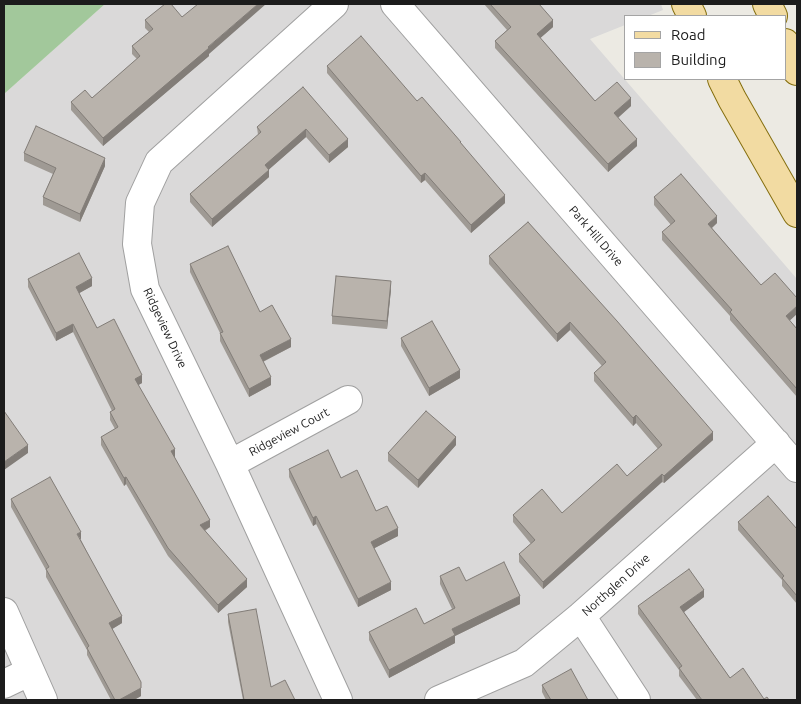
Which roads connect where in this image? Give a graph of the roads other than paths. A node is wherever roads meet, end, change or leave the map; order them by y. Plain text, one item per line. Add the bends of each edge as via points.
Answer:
1 (334, 4) edge
2 (395, 4) edge
3 (786, 45) edge
4 (797, 70) edge
5 (722, 80) edge
6 (797, 213) edge
7 (348, 400) dead end
8 (776, 443) junction
9 (230, 464) junction
10 (797, 468) edge
11 (4, 612) edge
12 (581, 616) junction
13 (29, 672) junction
14 (4, 684) edge
15 (43, 700) edge
16 (338, 700) edge
17 (439, 700) edge
18 (636, 700) edge

1 - 9 street, Ridgeview Drive via 159,162 140,203 137,244 145,289
2 - 8 street, Park Hill Drive
3 - 4 main road
5 - 6 main road
7 - 9 street, Ridgeview Court
8 - 10 street, Park Hill Drive
8 - 12 street, Northglen Drive
9 - 16 street, Ridgeview Drive
11 - 13 street
12 - 17 street, Northglen Drive via 524,663
12 - 18 street
13 - 14 street
13 - 15 street

